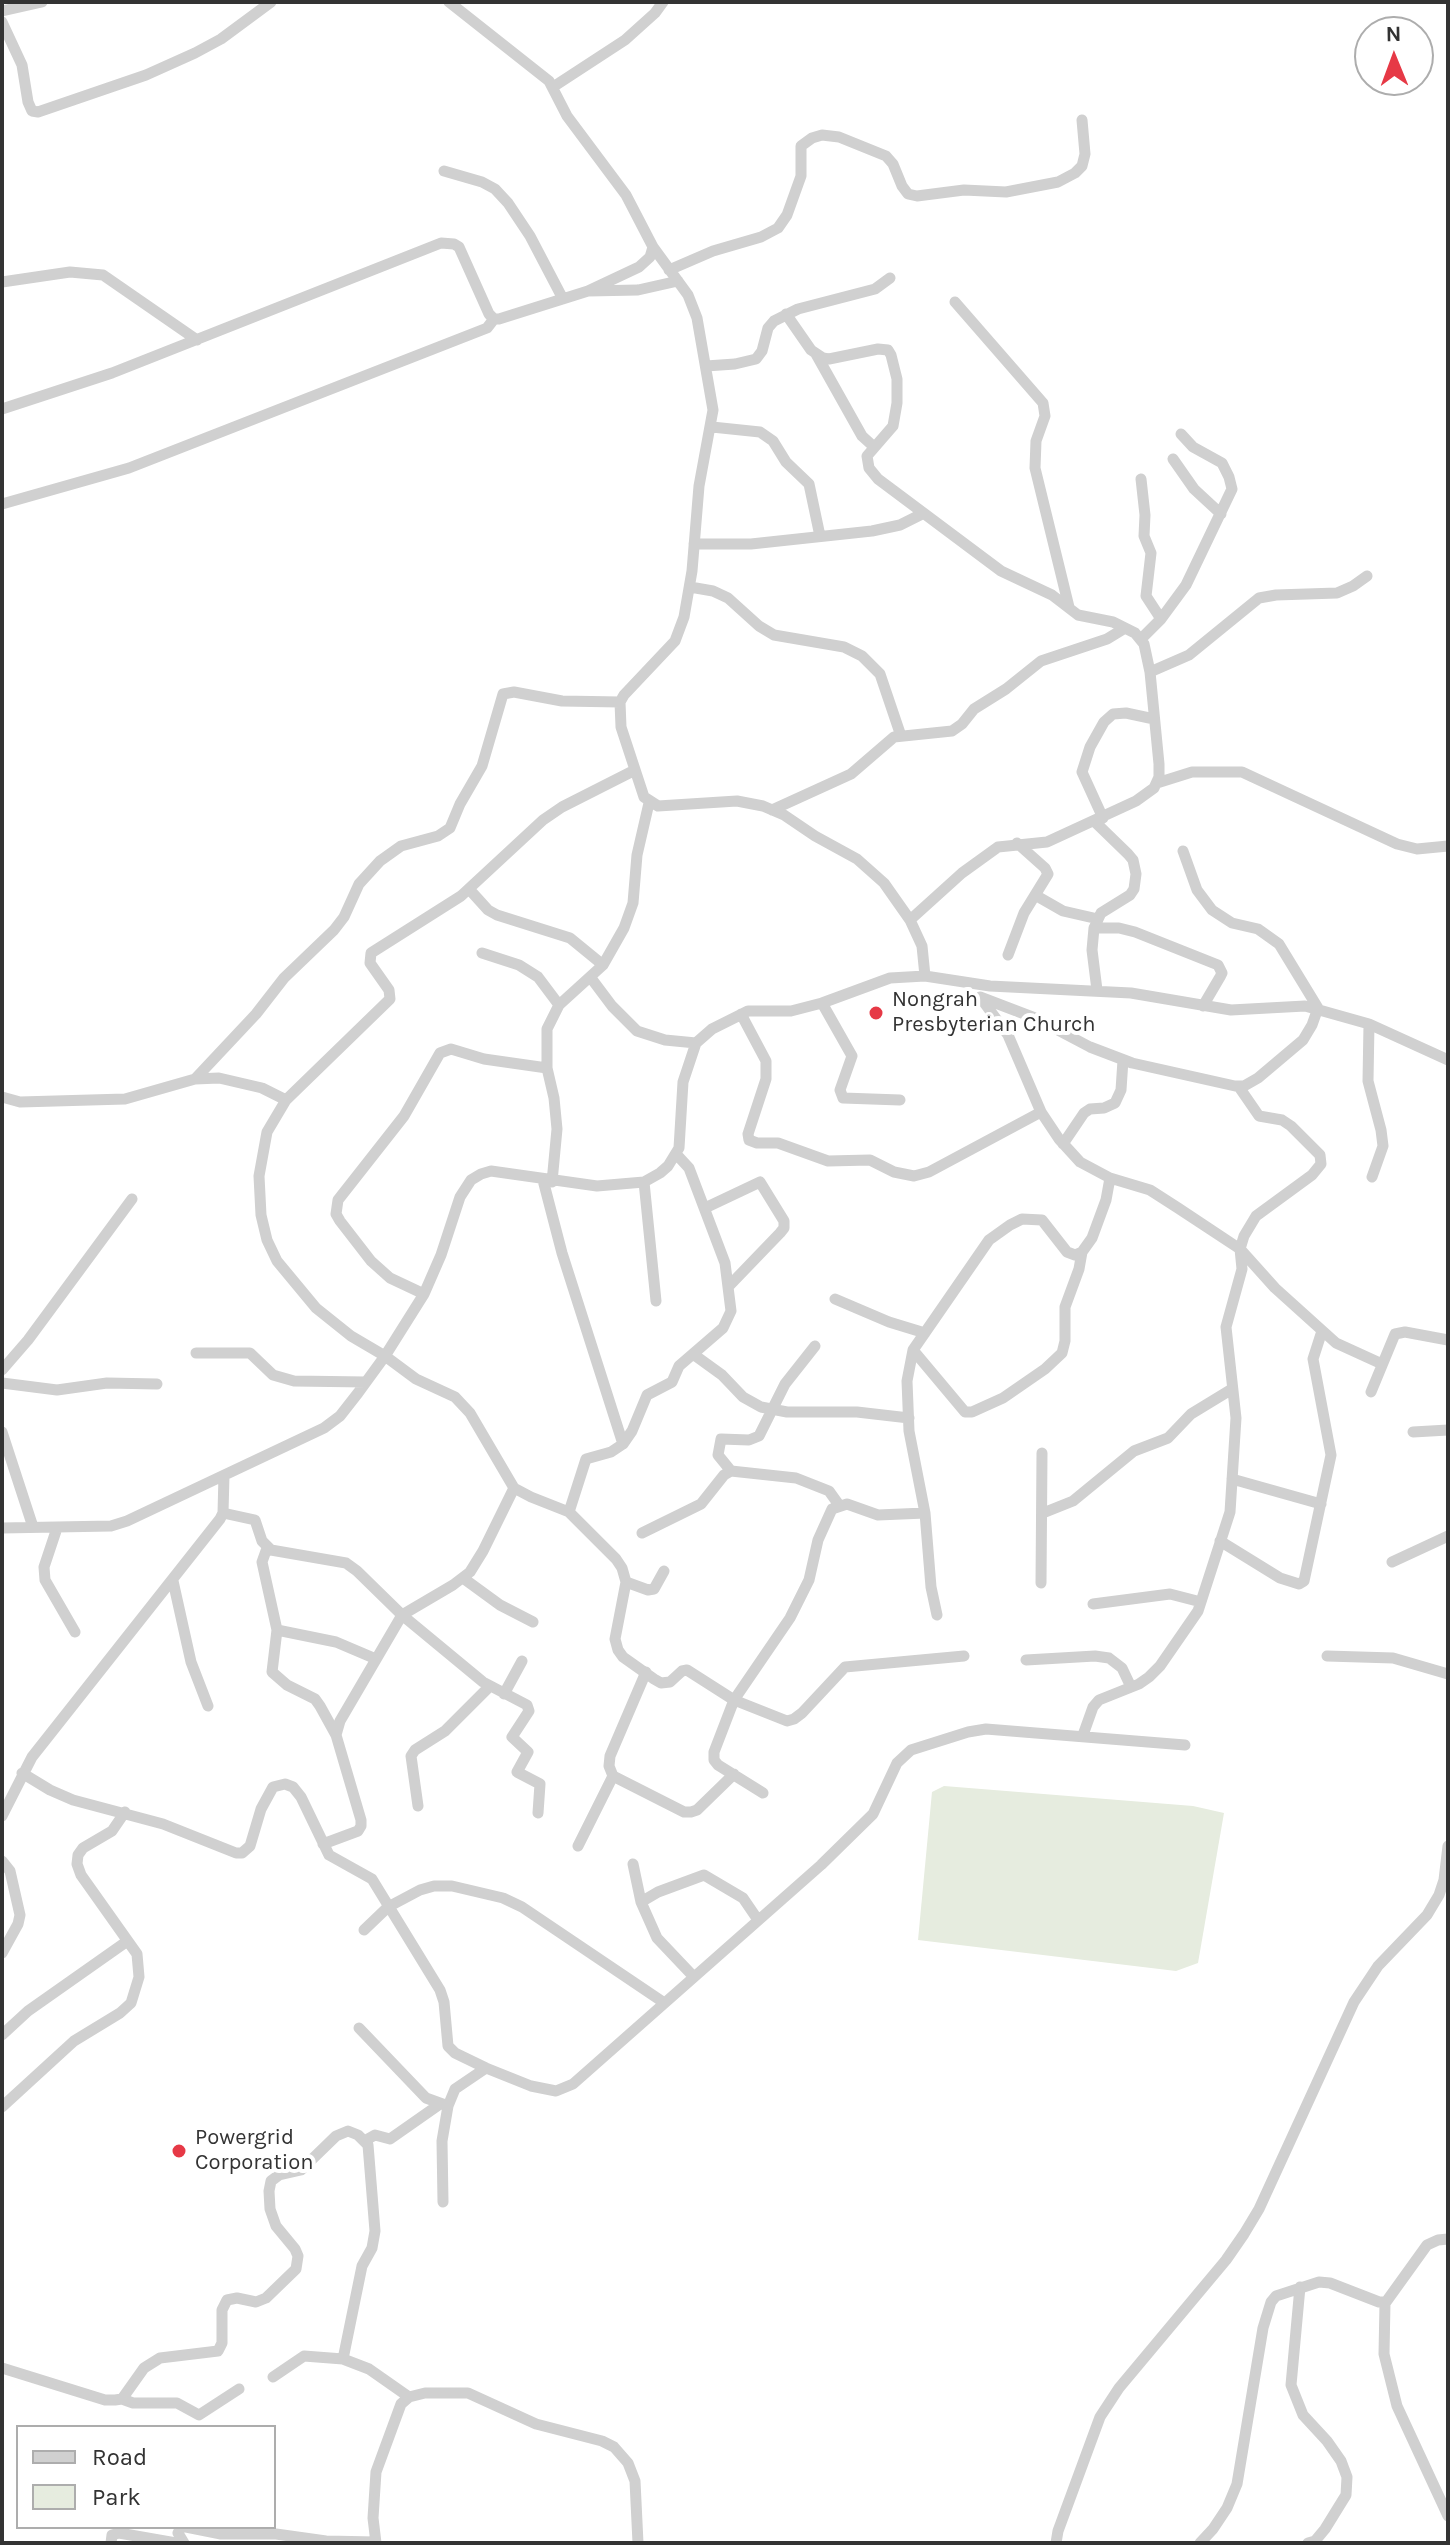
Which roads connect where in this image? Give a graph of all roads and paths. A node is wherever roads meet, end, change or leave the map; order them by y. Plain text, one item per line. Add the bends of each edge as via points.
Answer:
1 (42, 2) edge
2 (271, 2) edge
3 (449, 2) edge
4 (663, 2) edge
5 (2, 11) edge
6 (2, 22) edge
7 (553, 87) junction
8 (1082, 120) dead end
9 (444, 171) dead end
10 (653, 247) junction
11 (669, 270) junction
12 (890, 278) dead end
13 (678, 281) junction
14 (2, 282) edge
15 (588, 291) junction
16 (563, 299) junction
17 (955, 302) dead end
18 (786, 314) junction
19 (494, 319) junction
20 (197, 340) junction
21 (816, 354) junction
22 (706, 366) junction
23 (2, 409) edge
24 (712, 427) junction
25 (1181, 434) dead end
26 (873, 446) junction
27 (1173, 459) dead end
28 (1141, 479) dead end
29 (2, 504) edge
30 (922, 514) junction
31 (1221, 514) junction
32 (820, 536) junction
33 (694, 544) junction
34 (1367, 576) dead end
35 (690, 587) junction
36 (1069, 608) junction
37 (1161, 619) junction
38 (1125, 628) junction
39 (1142, 638) junction
40 (1150, 672) junction
41 (620, 702) junction
42 (1154, 719) junction
43 (901, 736) junction
44 (635, 770) junction
45 (1157, 783) junction
46 (649, 803) junction
47 (772, 810) junction
48 (1098, 820) junction
49 (1017, 843) junction
50 (1448, 846) edge
51 (1183, 851) dead end
52 (469, 889) junction
53 (1035, 895) junction
54 (910, 920) junction
55 (1096, 924) junction
56 (482, 953) dead end
57 (1008, 955) dead end
58 (603, 965) junction
59 (925, 976) junction
60 (591, 978) junction
61 (965, 984) junction
62 (1097, 990) junction
63 (980, 997) junction
64 (822, 1003) junction
65 (559, 1005) junction
66 (1203, 1006) junction
67 (1318, 1008) junction
68 (741, 1014) junction
69 (1369, 1024) junction
70 (696, 1043) junction
71 (1448, 1059) edge
72 (1123, 1060) junction
73 (547, 1068) junction
74 (195, 1079) junction
75 (1239, 1087) junction
76 (2, 1097) edge
77 (286, 1100) junction
78 (900, 1100) dead end
79 (1041, 1112) junction
80 (1063, 1144) junction
81 (677, 1155) junction
82 (1372, 1177) dead end
83 (1110, 1178) junction
84 (547, 1181) junction
85 (644, 1182) junction
86 (132, 1199) dead end
87 (705, 1208) junction
88 (1240, 1249) junction
89 (1082, 1252) junction
90 (729, 1286) junction
91 (424, 1294) junction
92 (835, 1299) dead end
93 (656, 1301) dead end
94 (1322, 1331) junction
95 (925, 1333) junction
96 (1448, 1340) edge
97 (815, 1346) dead end
98 (913, 1350) junction
99 (196, 1353) dead end
100 (693, 1354) junction
101 (385, 1356) junction
102 (1382, 1364) junction
103 (2, 1370) edge
104 (366, 1382) junction
105 (2, 1383) edge
106 (157, 1384) dead end
107 (1232, 1389) junction
108 (1371, 1392) dead end
109 (773, 1411) junction
110 (909, 1418) junction
111 (1448, 1430) edge
112 (2, 1432) edge
113 (1413, 1432) dead end
114 (623, 1444) junction
115 (1042, 1453) dead end
116 (731, 1471) junction
117 (224, 1475) junction
118 (1232, 1479) junction
119 (514, 1488) junction
120 (1321, 1504) junction
121 (839, 1505) junction
122 (569, 1512) junction
123 (223, 1513) junction
124 (925, 1513) junction
125 (1043, 1513) junction
126 (33, 1527) junction
127 (2, 1528) edge
128 (57, 1528) junction
129 (642, 1533) dead end
130 (1448, 1536) edge
131 (1220, 1541) junction
132 (267, 1548) junction
133 (1392, 1562) dead end
134 (664, 1571) dead end
135 (463, 1578) junction
136 (173, 1581) junction
137 (626, 1582) junction
138 (1041, 1583) dead end
139 (1201, 1602) junction
140 (1093, 1604) dead end
141 (402, 1615) junction
142 (937, 1615) dead end
143 (533, 1622) dead end
144 (277, 1630) junction
145 (75, 1632) dead end
146 (964, 1656) dead end
147 (1327, 1656) dead end
148 (376, 1659) junction
149 (1026, 1660) dead end
150 (522, 1661) dead end
151 (646, 1672) junction
152 (1448, 1674) edge
153 (489, 1687) junction
154 (1131, 1687) junction
155 (504, 1694) junction
156 (734, 1700) junction
157 (208, 1706) dead end
158 (336, 1735) junction
159 (1083, 1735) junction
160 (1185, 1745) dead end
161 (22, 1773) junction
162 (734, 1774) junction
163 (613, 1776) junction
164 (763, 1793) dead end
165 (418, 1806) dead end
166 (125, 1812) junction
167 (538, 1813) dead end
168 (2, 1816) edge
169 (323, 1844) junction
170 (578, 1846) dead end
171 (1448, 1846) edge
172 (2, 1861) edge
173 (633, 1864) dead end
174 (641, 1902) junction
175 (388, 1907) junction
176 (758, 1920) junction
177 (364, 1930) dead end
178 (126, 1942) junction
179 (2, 1953) edge
180 (693, 1976) junction
181 (663, 2002) junction
182 (359, 2028) dead end
183 (2, 2035) edge
184 (486, 2068) junction
185 (444, 2105) junction
186 (2, 2107) edge
187 (366, 2140) junction
188 (443, 2202) dead end
189 (1448, 2239) edge
190 (1300, 2287) junction
191 (1379, 2302) junction
192 (343, 2359) junction
193 (2, 2368) edge
194 (273, 2377) dead end
195 (239, 2389) dead end
196 (409, 2397) junction
197 (122, 2399) junction
198 (1448, 2516) edge
199 (195, 2529) edge
200 (376, 2542) edge
201 (111, 2543) edge
202 (176, 2543) edge
203 (638, 2543) edge
204 (1056, 2543) edge
205 (1200, 2543) edge
206 (1308, 2543) edge

1 - 5 street
2 - 6 street via 195,53 38,112 28,102 22,65
3 - 7 street
4 - 7 street via 625,40
7 - 10 street via 567,116 626,195
8 - 11 street via 1082,166 1058,182 1006,192 908,194 886,156 839,137 812,138 801,146 801,176 778,228
9 - 16 street via 495,189 530,236
10 - 11 street
10 - 15 street via 644,264
11 - 13 street
12 - 18 street via 875,289
13 - 15 street via 638,290
13 - 22 street via 697,318
14 - 20 street via 70,272 103,275
15 - 16 street
16 - 19 street
17 - 36 street via 1043,403 1035,468
18 - 21 street
18 - 22 street via 768,328 756,359
19 - 20 street via 463,253 446,242
19 - 29 street via 487,328 129,468
20 - 23 street
21 - 26 street via 862,436
21 - 26 street via 829,359 883,349 891,355 897,379 893,426
22 - 24 street
24 - 32 street via 760,432 773,441 809,484
24 - 33 street via 701,468
25 - 31 street via 1217,459 1229,477 1232,489
26 - 30 street via 867,456 869,468
27 - 31 street
28 - 37 street via 1144,536 1151,553 1146,596
30 - 32 street via 888,528
30 - 36 street via 1001,571
31 - 37 street via 1186,585
32 - 33 street
33 - 35 street
34 - 40 street via 1337,593 1259,598 1189,655
35 - 41 street via 680,634
35 - 43 street via 728,598 767,632 844,647 862,656 880,674
36 - 38 street
37 - 39 street
38 - 39 street
38 - 43 street via 1041,661 952,731
39 - 40 street
40 - 42 street
41 - 44 street via 621,727
41 - 74 street via 503,694 482,766 450,828 401,846 380,861 359,884 334,930
42 - 45 street
42 - 48 street via 1113,714 1090,747 1082,772
43 - 47 street via 851,774
44 - 46 street
44 - 52 street via 543,820
45 - 48 street via 1136,801
45 - 50 street via 1192,772 1242,772 1397,844 1417,849
46 - 47 street via 668,807 737,801
46 - 58 street via 630,914
47 - 54 street via 867,866
48 - 49 street via 1047,842
48 - 55 street via 1128,854 1136,874 1130,895 1107,909
49 - 53 street via 1047,871
49 - 54 street via 991,851
51 - 67 street via 1197,890 1212,910 1279,944
52 - 58 street via 488,910 570,938
52 - 77 street via 371,953 370,963 390,999
53 - 55 street
53 - 57 street
54 - 59 street via 922,946
55 - 62 street via 1092,950
55 - 66 street via 1135,932 1218,965 1222,973
56 - 65 street via 538,977
58 - 60 street
59 - 61 street
59 - 64 street via 890,978
60 - 65 street
60 - 70 street via 637,1031
61 - 62 street
61 - 63 street
62 - 66 street
63 - 72 street
63 - 79 street via 1008,1035
64 - 68 street
64 - 78 street via 852,1056 840,1090 843,1098
65 - 73 street via 547,1029
66 - 67 street
67 - 69 street
67 - 75 street via 1294,1050
68 - 70 street
68 - 79 street via 766,1061 766,1079 748,1134 757,1143 778,1143 828,1161 870,1160 914,1176
69 - 71 street
69 - 82 street via 1368,1081 1383,1146
70 - 81 street via 683,1082
72 - 75 street
72 - 80 street via 1115,1103 1084,1113
73 - 84 street via 557,1129
73 - 91 street via 451,1049 440,1053 404,1116 338,1200 336,1214 371,1261 390,1278
74 - 76 street via 125,1099 20,1102
74 - 77 street via 233,1080
75 - 88 street via 1259,1116 1282,1120 1322,1159 1319,1169 1256,1216
77 - 101 street via 267,1132 259,1163 267,1240 277,1261 316,1308
79 - 80 street
80 - 83 street via 1090,1170
81 - 85 street
81 - 87 street via 689,1168
83 - 88 street via 1150,1190
83 - 89 street via 1092,1238
84 - 85 street via 597,1186
84 - 91 street via 491,1171 471,1180
84 - 114 street via 566,1268
85 - 93 street
86 - 103 street
87 - 90 street
87 - 90 street via 760,1182 784,1221 780,1233
88 - 94 street
88 - 107 street via 1242,1269 1226,1327
89 - 95 street via 1067,1252 1042,1220 1022,1219 1010,1225 989,1240
89 - 98 street via 1065,1307 1062,1353 1003,1398 965,1412
90 - 100 street via 729,1318
91 - 101 street
92 - 95 street
94 - 102 street via 1345,1349
94 - 120 street via 1313,1365 1331,1455
95 - 98 street
96 - 102 street via 1398,1332
97 - 109 street via 785,1384
98 - 110 street via 907,1381
99 - 104 street via 250,1353 273,1375 294,1381
100 - 109 street via 752,1404
100 - 114 street via 668,1386 647,1395
101 - 104 street
101 - 119 street via 462,1404
102 - 108 street
104 - 117 street via 324,1428
105 - 106 street via 57,1390
107 - 118 street
107 - 125 street via 1191,1414 1168,1438 1134,1451 1073,1501
109 - 110 street
109 - 116 street via 754,1439 721,1439 718,1455
110 - 124 street
111 - 113 street
112 - 126 street
114 - 122 street via 586,1459
115 - 125 street
116 - 121 street via 796,1478 829,1491
116 - 129 street via 701,1504
117 - 123 street
117 - 128 street via 111,1526
118 - 120 street
118 - 131 street via 1230,1512
119 - 122 street
119 - 135 street via 483,1551
120 - 131 street via 1308,1571 1299,1584
121 - 124 street via 878,1515
121 - 156 street via 818,1540 809,1580 790,1618
122 - 137 street via 616,1559
123 - 132 street via 255,1520
123 - 136 street
124 - 142 street
125 - 138 street
126 - 127 street
126 - 128 street
128 - 145 street via 45,1580
130 - 133 street
131 - 139 street
132 - 141 street via 346,1563
132 - 144 street via 262,1562
134 - 137 street via 654,1589
135 - 141 street
135 - 143 street
136 - 157 street via 191,1662
136 - 161 street
137 - 151 street via 615,1639 623,1657
139 - 140 street via 1170,1594
139 - 154 street via 1160,1666
141 - 148 street
141 - 153 street
144 - 148 street via 336,1642
144 - 158 street via 272,1672 315,1699
146 - 156 street via 845,1667 802,1713 787,1721
147 - 152 street via 1393,1658
148 - 158 street
149 - 154 street via 1109,1658 1122,1668
150 - 155 street
151 - 156 street via 666,1683 687,1670
151 - 163 street via 610,1756
153 - 155 street
153 - 165 street via 411,1756
154 - 159 street via 1099,1700
155 - 167 street via 529,1708 512,1737 528,1752 517,1772 540,1784
156 - 162 street via 714,1752 718,1765
158 - 169 street via 361,1826
159 - 160 street
159 - 176 street via 976,1730 911,1750 897,1763 873,1814
161 - 166 street via 73,1800
161 - 168 street
162 - 163 street via 691,1812
162 - 164 street
163 - 170 street
166 - 169 street via 242,1853 250,1846 268,1794 285,1784 301,1797
166 - 178 street via 112,1831 83,1848 77,1864
169 - 175 street via 336,1861 372,1879
171 - 204 street via 1439,1895 1354,2002 1244,2234 1100,2417
172 - 179 street via 10,1871 20,1915
173 - 174 street
174 - 176 street via 704,1875 743,1898
174 - 180 street via 663,1947
175 - 177 street
175 - 181 street via 434,1886 503,1898 539,1916
175 - 184 street via 440,1990 448,2046
176 - 180 street
178 - 183 street
178 - 186 street via 138,1961 131,2003 74,2041
180 - 181 street
181 - 184 street via 563,2089 540,2088
182 - 185 street via 426,2098
184 - 185 street via 455,2089
185 - 187 street via 390,2139 375,2135
185 - 188 street
187 - 192 street via 374,2239 362,2266
187 - 197 street via 342,2133 301,2170 271,2181 270,2209 295,2249 296,2269 266,2298 227,2300 218,2351 151,2362
189 - 191 street via 1427,2245 1390,2298
190 - 191 street via 1330,2283
190 - 205 street via 1271,2302 1237,2484 1227,2508
190 - 206 street via 1291,2385 1303,2415 1327,2441 1347,2477 1346,2495 1325,2529
191 - 198 street via 1385,2303 1384,2354 1397,2406
192 - 194 street via 304,2356
192 - 196 street via 369,2369
193 - 197 street via 105,2400
195 - 197 street via 199,2415 177,2403
196 - 200 street via 401,2404 376,2472
196 - 203 street via 468,2393 536,2424 614,2447 635,2481
199 - 200 street
201 - 202 street via 112,2535 119,2533

